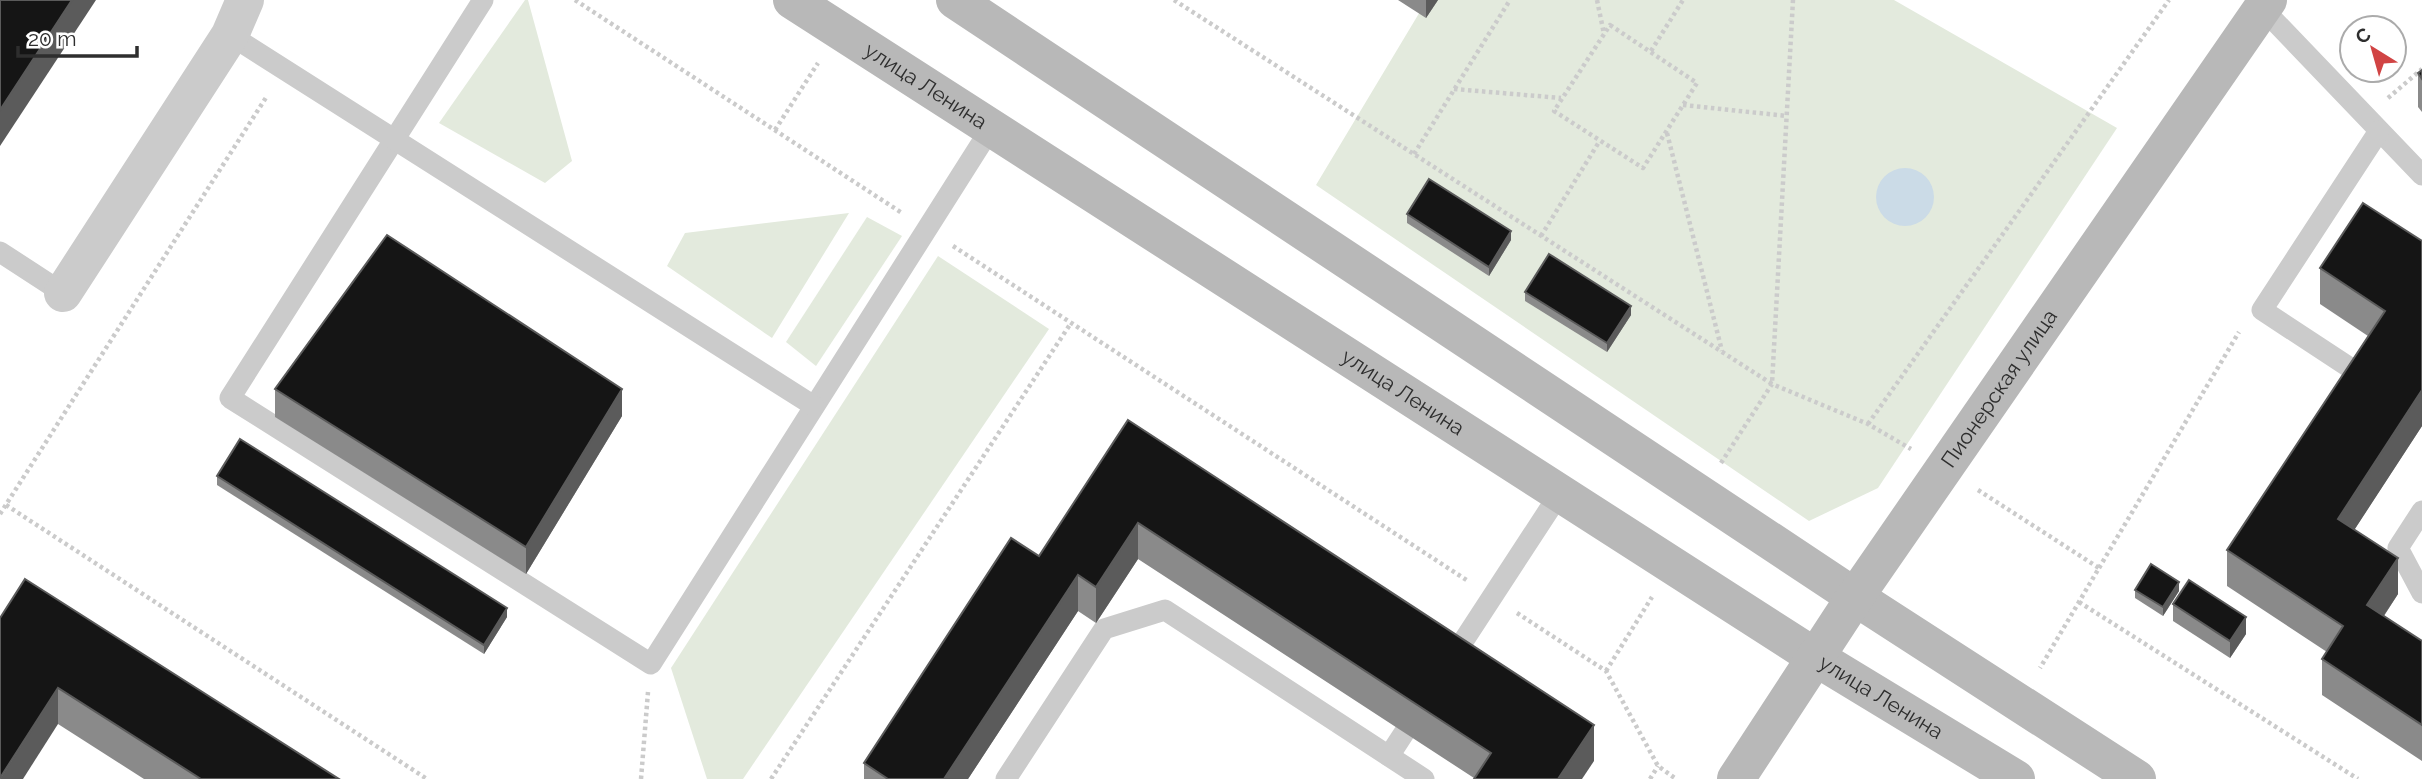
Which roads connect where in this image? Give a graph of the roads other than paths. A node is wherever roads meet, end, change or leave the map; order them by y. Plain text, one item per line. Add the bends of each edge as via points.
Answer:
1 (245, 0) edge
2 (483, 0) edge
3 (792, 0) edge
4 (956, 0) edge
5 (2265, 4) edge
6 (230, 35) junction
7 (991, 128) junction
8 (2379, 131) junction
9 (394, 140) junction
10 (2422, 175) edge
11 (0, 253) edge
12 (63, 293) joint
13 (2364, 377) edge
14 (814, 406) junction
15 (1560, 493) junction
16 (2422, 511) edge
17 (2422, 593) edge
18 (1856, 597) junction
19 (1815, 657) junction
20 (1448, 665) edge
21 (1404, 733) edge
22 (1389, 756) junction
23 (1006, 779) edge
24 (1424, 779) edge
25 (1736, 779) edge
26 (2016, 779) edge
27 (2137, 779) edge

1 - 6 street
2 - 9 lane
3 - 7 main road, улица Ленина
4 - 18 main road
5 - 8 lane
5 - 18 main road, Пионерская улица
6 - 9 lane
6 - 12 street
7 - 14 lane
7 - 15 main road, улица Ленина
8 - 10 lane
8 - 13 lane via 2262,310
9 - 14 lane
9 - 14 lane via 230,398 650,664
11 - 12 lane
15 - 19 main road, улица Ленина
15 - 20 lane
16 - 17 lane via 2398,548
18 - 19 main road, Пионерская улица
18 - 27 main road
19 - 25 main road, Пионерская улица
19 - 26 main road, улица Ленина
21 - 22 lane
22 - 23 lane via 1165,610 1104,629
22 - 24 lane

